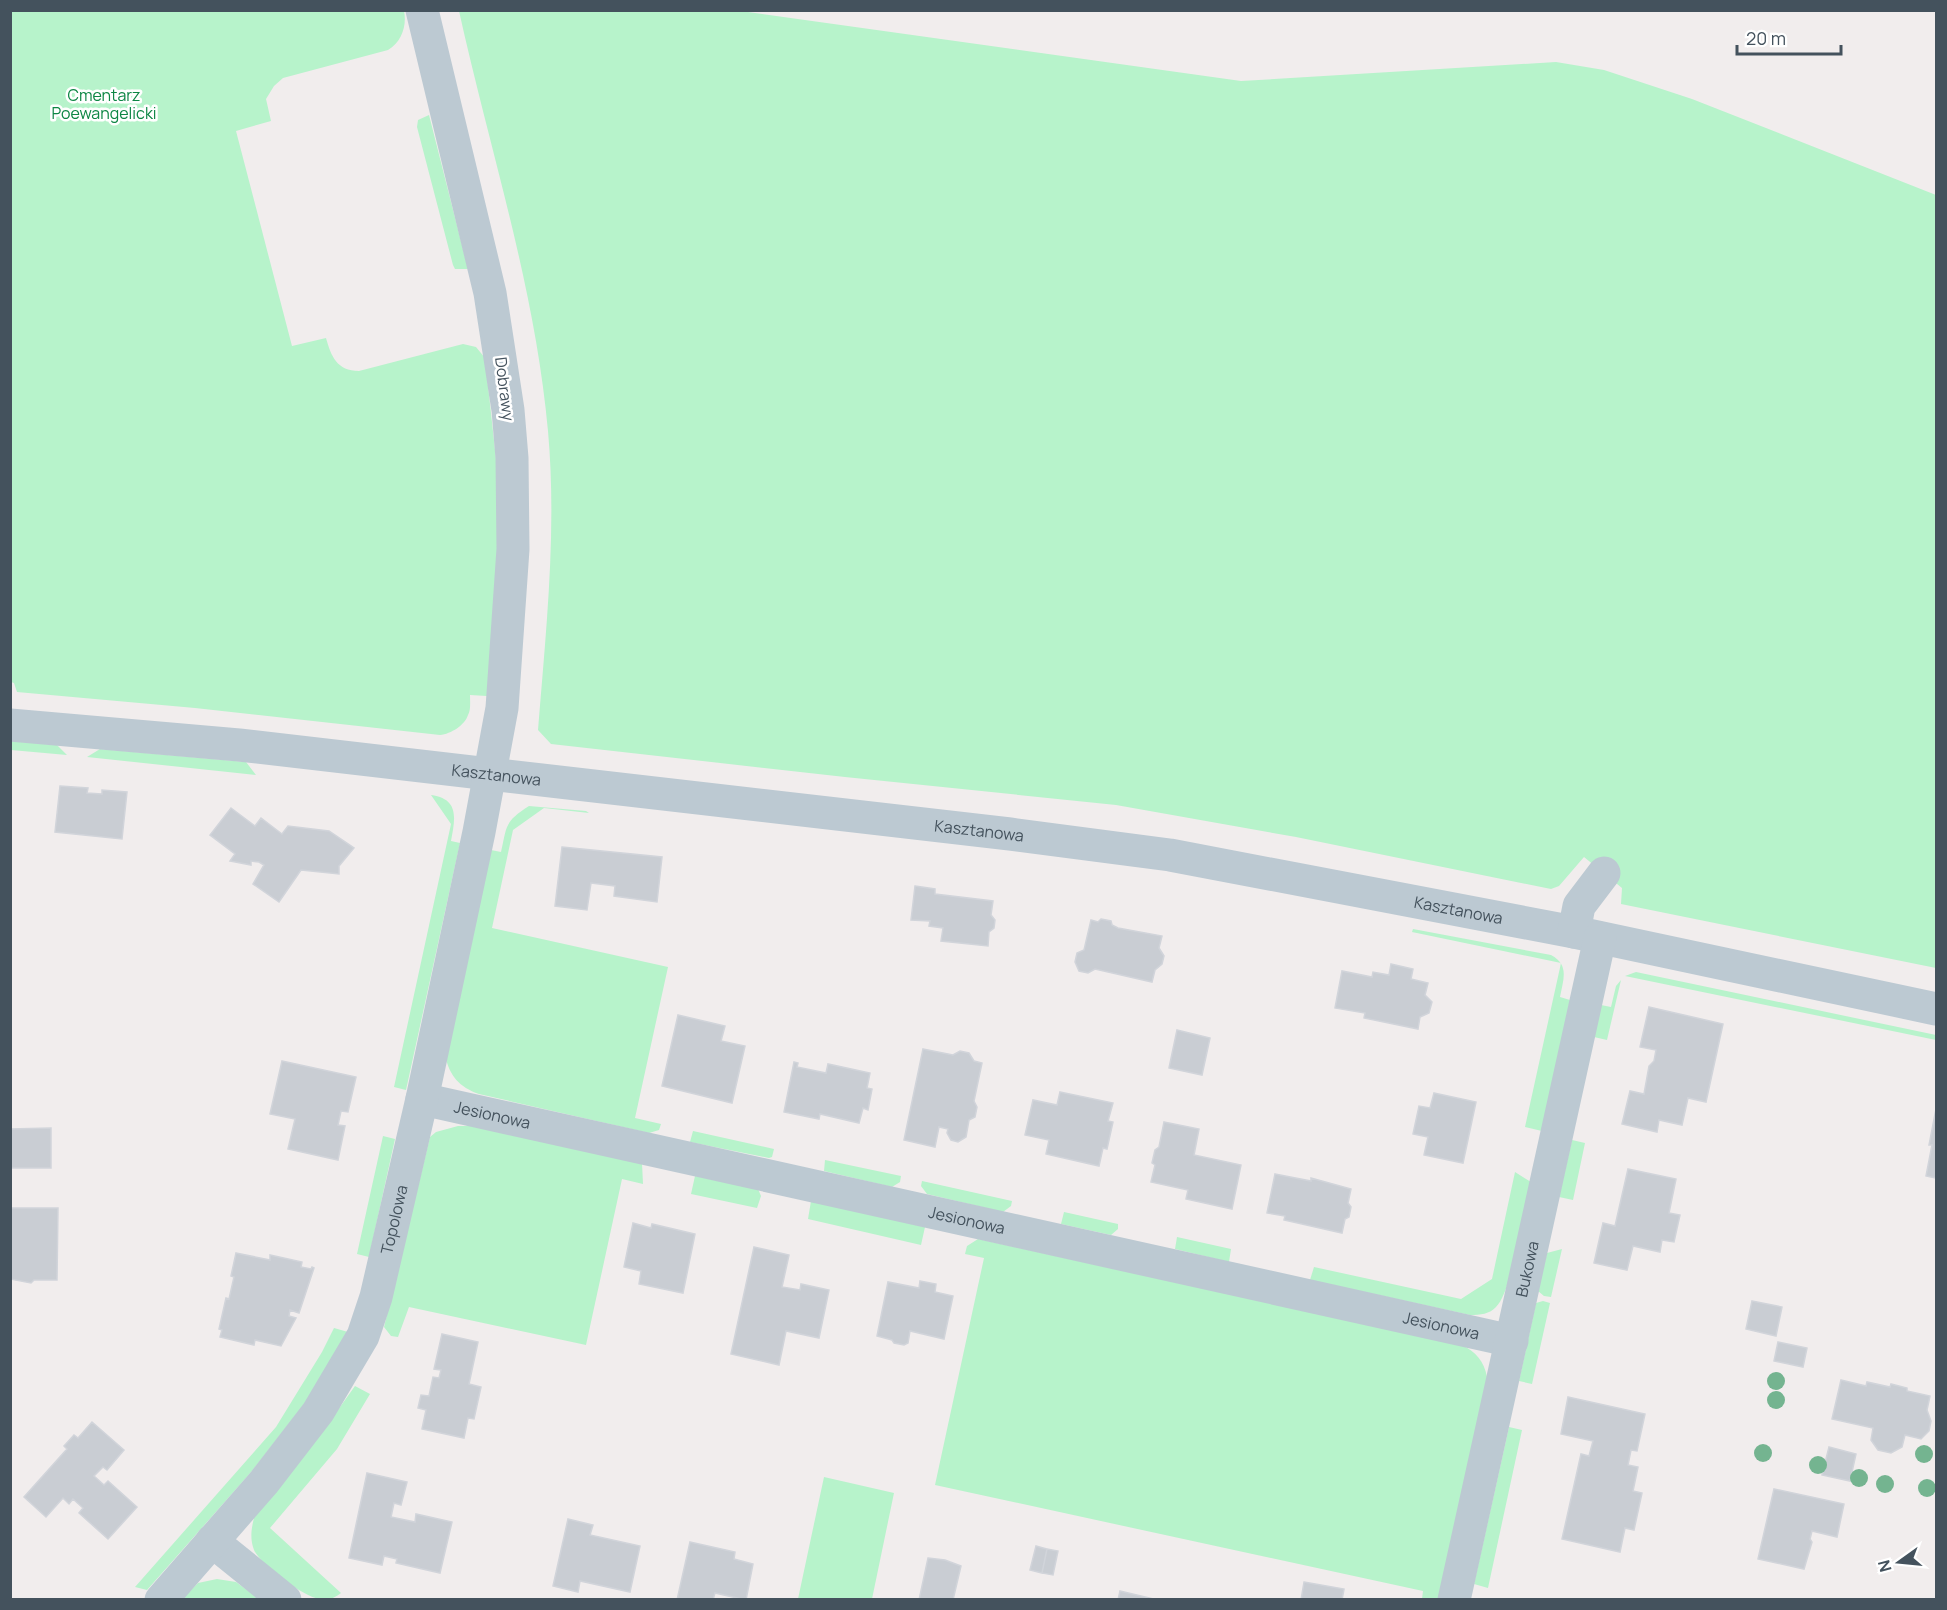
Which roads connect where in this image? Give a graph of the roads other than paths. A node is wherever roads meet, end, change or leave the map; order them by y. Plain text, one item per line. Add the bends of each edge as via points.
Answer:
1 (422, 10) edge
2 (10, 725) edge
3 (490, 774) junction
4 (1604, 873) dead end
5 (1587, 935) junction
6 (1936, 1009) edge
7 (422, 1099) junction
8 (1512, 1341) junction
9 (212, 1541) junction
10 (160, 1599) edge
11 (285, 1599) edge
12 (1454, 1599) edge

1 - 3 street, Dobrawy via 492,303 508,410 514,509 511,606 502,708
2 - 3 street, Kasztanowa via 239,745
3 - 5 street, Kasztanowa via 1170,855
3 - 7 street, Topolowa
4 - 5 street, Bukowa via 1580,906
5 - 6 street, Kasztanowa
5 - 8 street, Bukowa
7 - 8 street, Jesionowa
7 - 9 street, Topolowa via 376,1298 363,1336 318,1412
8 - 12 street, Bukowa
9 - 10 street, Topolowa
9 - 11 street

